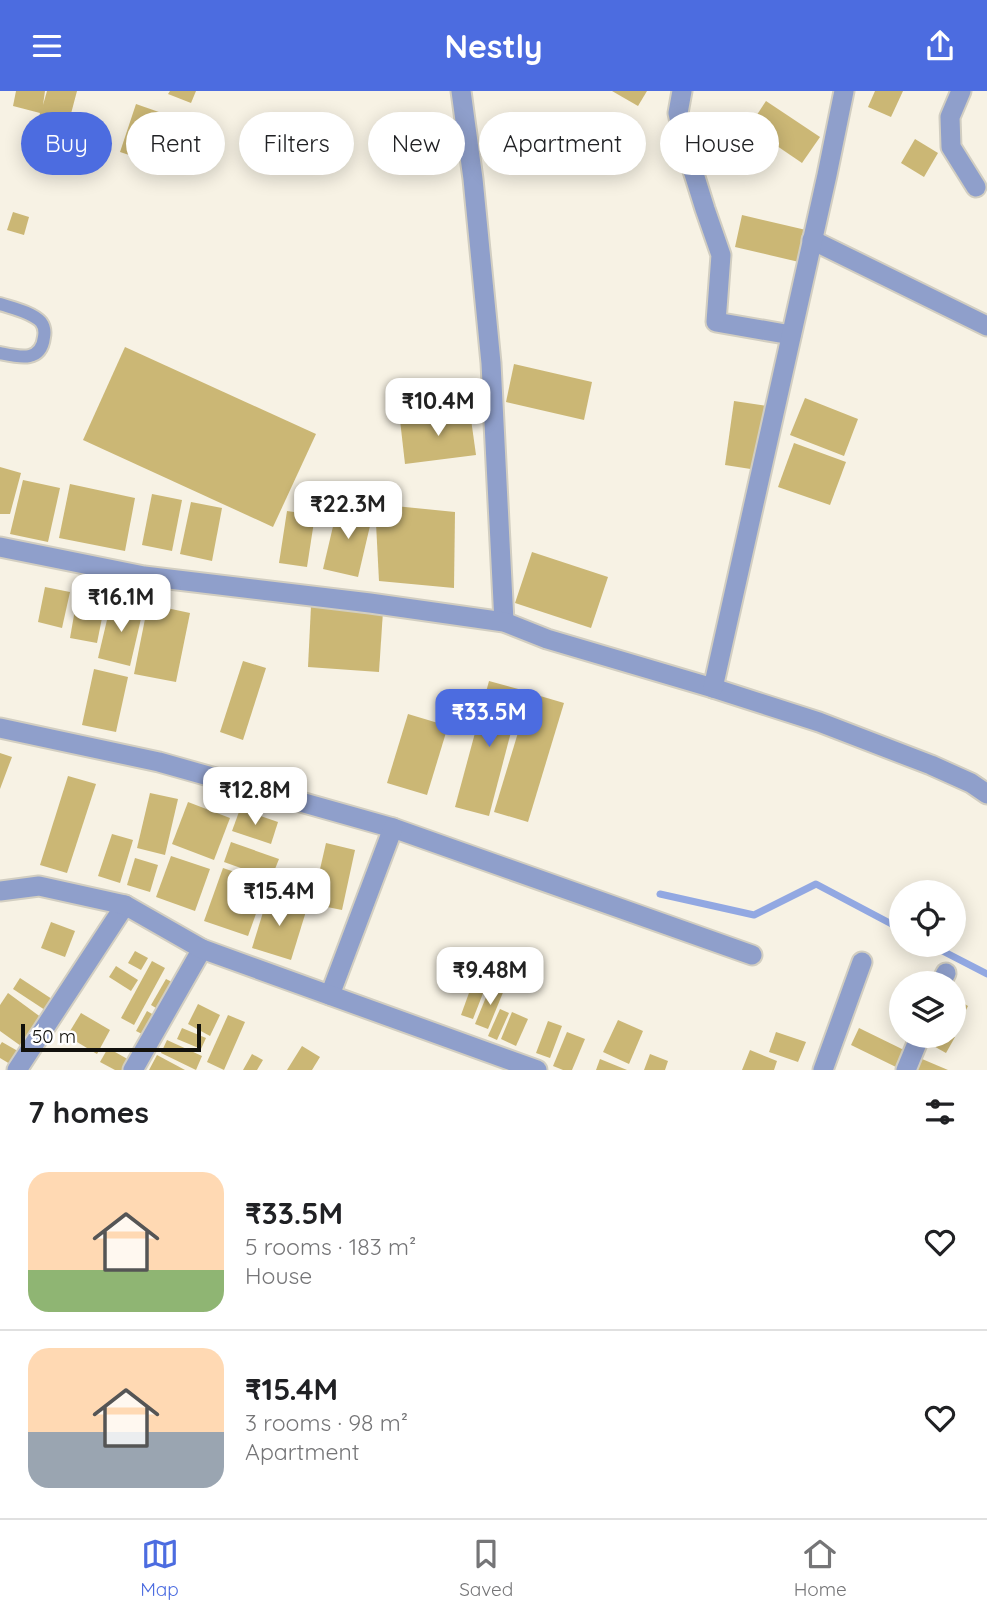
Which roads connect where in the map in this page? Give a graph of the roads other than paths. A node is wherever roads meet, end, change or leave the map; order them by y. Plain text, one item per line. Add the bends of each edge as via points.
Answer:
1 (461, 91) edge
2 (682, 91) edge
3 (844, 91) edge
4 (961, 91) edge
5 (976, 187) dead end
6 (812, 240) junction
7 (0, 304) edge
8 (987, 326) edge
9 (791, 335) junction
10 (0, 353) edge
11 (0, 547) edge
12 (504, 622) junction
13 (713, 688) junction
14 (0, 728) edge
15 (987, 794) edge
16 (393, 828) junction
17 (0, 891) edge
18 (125, 905) junction
19 (202, 949) junction
20 (752, 955) dead end
21 (862, 962) dead end
22 (330, 995) junction
23 (915, 1048) edge
24 (17, 1070) edge
25 (133, 1070) edge
26 (537, 1070) edge
27 (823, 1070) edge
28 (906, 1070) edge

1 - 12 street via 491,363
2 - 9 street via 678,113 685,145 721,255 716,322
3 - 6 street
4 - 5 street via 950,117 951,147
6 - 8 street
6 - 9 street
7 - 10 lane via 33,316 45,330 41,349 33,355
9 - 13 street
11 - 12 street via 144,576
12 - 13 street
13 - 15 street via 931,765
14 - 16 street via 159,762
16 - 20 street
16 - 22 street
17 - 18 street via 38,886
18 - 19 street
18 - 24 street
19 - 22 street
19 - 25 street
21 - 27 street
22 - 26 street
23 - 28 street

